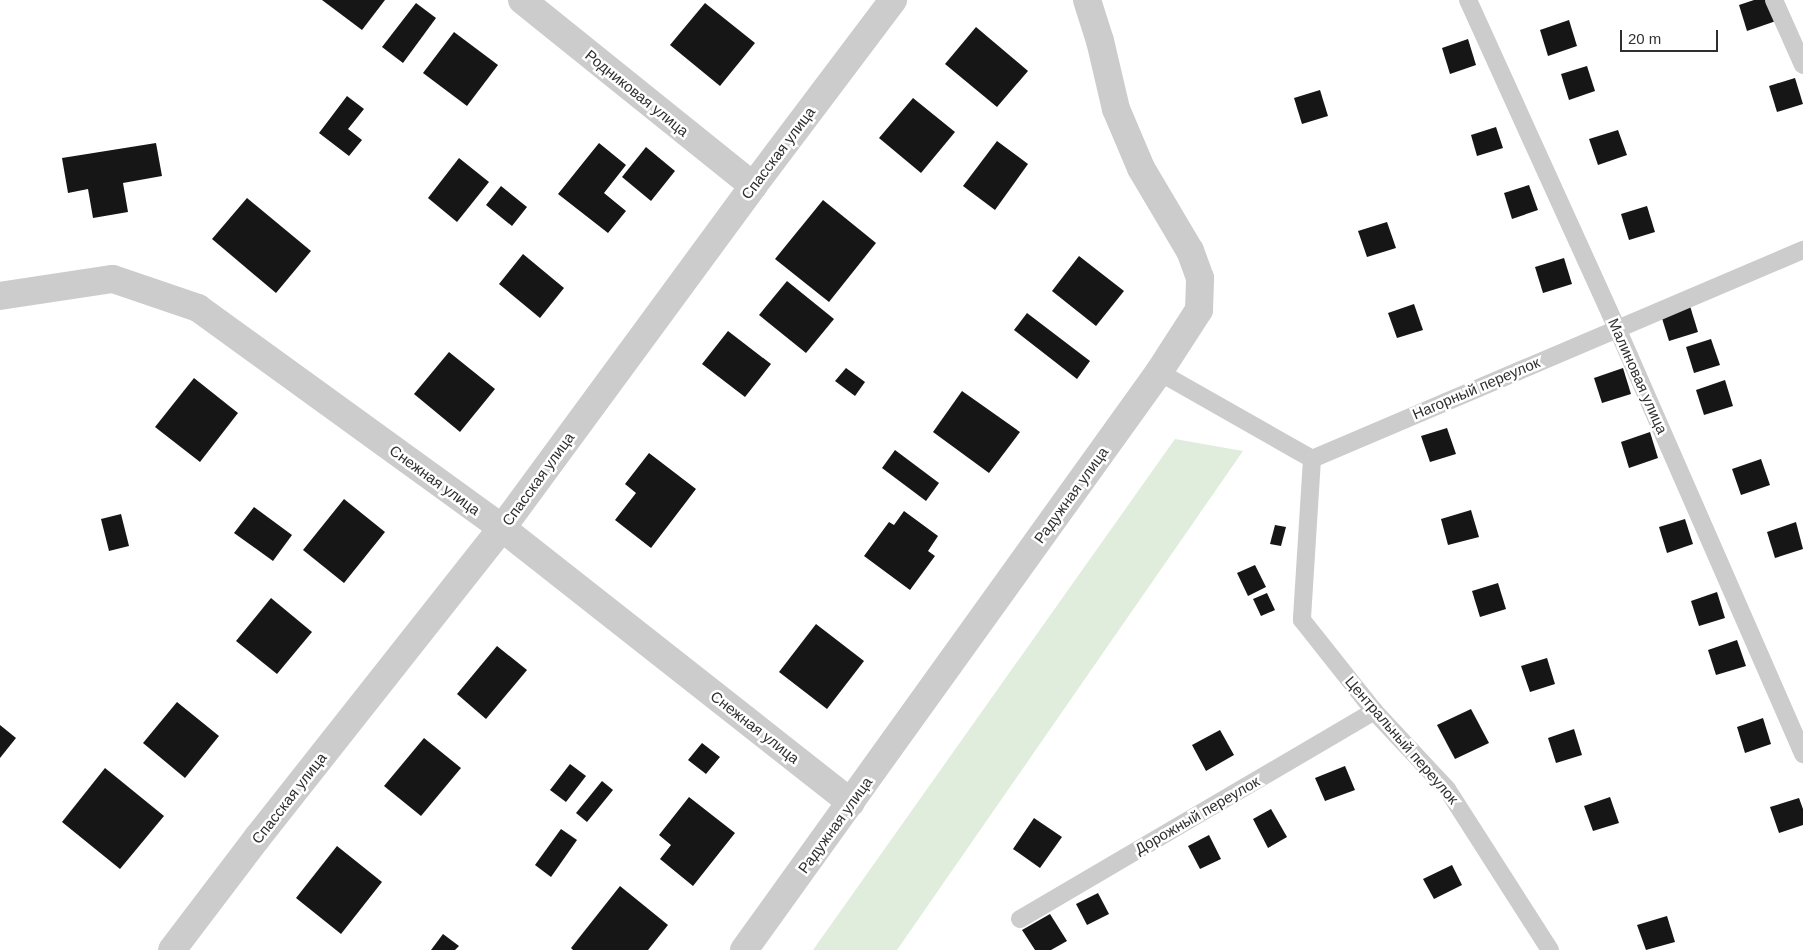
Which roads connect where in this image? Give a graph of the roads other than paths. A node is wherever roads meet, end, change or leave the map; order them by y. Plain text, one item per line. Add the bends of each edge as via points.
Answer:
1 (522, 0) edge
2 (893, 0) edge
3 (1087, 0) edge
4 (1468, 0) edge
5 (1774, 0) edge
6 (1803, 66) edge
7 (752, 186) junction
8 (1803, 250) edge
9 (0, 296) edge
10 (1617, 328) junction
11 (1159, 372) junction
12 (1312, 459) junction
13 (502, 528) junction
14 (1374, 711) junction
15 (1803, 754) edge
16 (851, 803) junction
17 (1020, 919) dead end
18 (172, 950) edge
19 (744, 950) edge
20 (1550, 950) edge

1 - 7 street, Родниковая улица
2 - 7 street, Спасская улица
3 - 11 street, Радужная улица via 1116,109 1141,168 1190,251 1200,278 1199,310
4 - 10 lane, Малиновая улица
5 - 6 lane
7 - 13 street, Спасская улица
8 - 10 lane, Нагорный переулок
9 - 13 street, Снежная улица via 112,279 198,308
10 - 12 lane, Нагорный переулок
10 - 15 lane, Малиновая улица
11 - 12 lane
11 - 16 street, Радужная улица
12 - 14 lane, Центральный переулок via 1302,620
13 - 16 street, Снежная улица
13 - 18 street, Спасская улица
14 - 17 lane, Дорожный переулок
14 - 20 lane, Центральный переулок via 1447,788
16 - 19 street, Радужная улица

